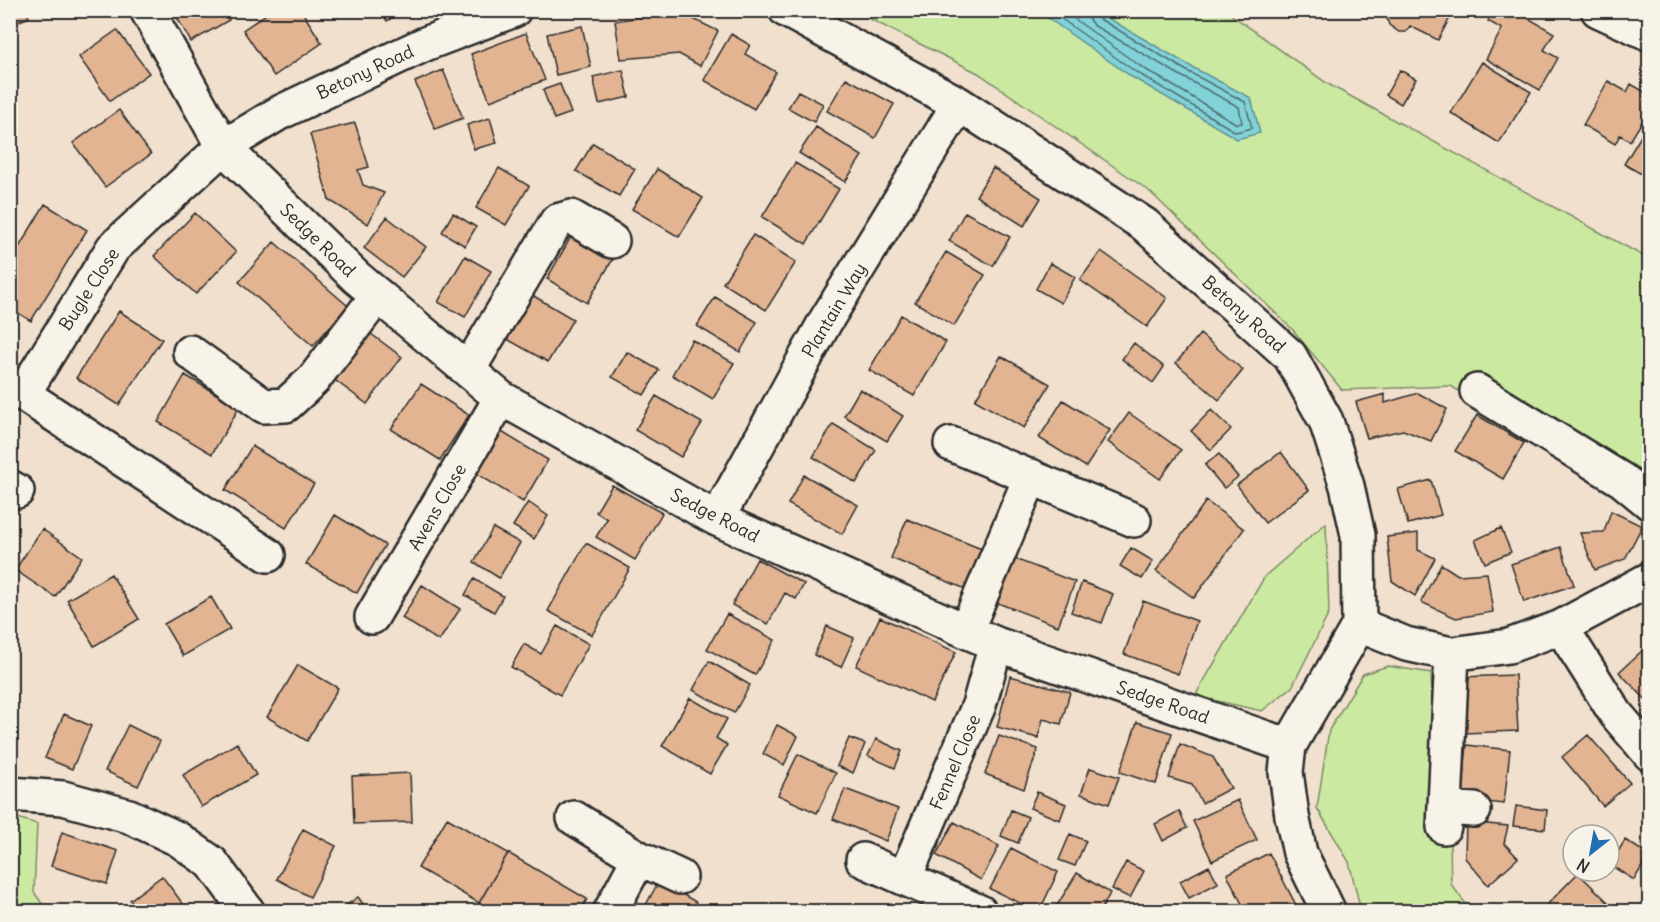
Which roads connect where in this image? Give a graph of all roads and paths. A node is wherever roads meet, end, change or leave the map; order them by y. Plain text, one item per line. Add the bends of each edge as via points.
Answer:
1 (147, 10) edge
2 (514, 10) edge
3 (786, 10) edge
4 (1598, 10) edge
5 (1650, 34) edge
6 (958, 104) junction
7 (222, 147) junction
8 (612, 241) dead end
9 (378, 295) junction
10 (190, 352) dead end
11 (468, 370) junction
12 (16, 391) edge
13 (1477, 391) dead end
14 (501, 398) junction
15 (951, 444) dead end
16 (1031, 476) junction
17 (1650, 502) edge
18 (717, 519) junction
19 (1134, 520) dead end
20 (268, 555) dead end
21 (1650, 579) edge
22 (372, 617) dead end
23 (1359, 625) junction
24 (1561, 627) junction
25 (966, 631) junction
26 (996, 644) junction
27 (1452, 654) junction
28 (1289, 746) junction
29 (1650, 754) edge
30 (10, 794) edge
31 (1454, 815) dead end
32 (574, 818) dead end
33 (639, 858) junction
34 (863, 860) dead end
35 (680, 877) dead end
36 (905, 877) junction
37 (248, 912) edge
38 (610, 912) edge
39 (980, 912) edge
40 (1329, 912) edge

1 - 7 street, Sedge Road
2 - 7 street, Betony Road via 415,49 279,112
3 - 6 street, Betony Road
4 - 5 street
6 - 18 street, Plantain Way via 825,321
6 - 23 street, Betony Road via 1145,225 1290,356 1326,421 1347,486 1358,535
7 - 9 street, Sedge Road
7 - 12 street, Bugle Close via 113,248
8 - 11 street via 571,217 557,221
9 - 10 street via 313,380 286,405 264,405
9 - 11 street, Sedge Road
11 - 14 street, Sedge Road
12 - 20 street, Bugle Close
13 - 17 street via 1622,480
14 - 18 street, Sedge Road
14 - 22 street, Avens Close
15 - 16 street
16 - 19 street
16 - 25 street
18 - 25 street, Sedge Road
21 - 24 street
23 - 27 street via 1406,645
23 - 28 street
24 - 27 street via 1509,646
24 - 29 street via 1616,714
25 - 26 street, Sedge Road
26 - 28 street, Sedge Road
26 - 36 street, Fennel Close via 979,705
27 - 31 street
28 - 40 street via 1286,772 1300,853
30 - 37 street via 63,798 129,816 178,838 212,863
32 - 33 street
33 - 35 street
33 - 38 street
34 - 36 street
36 - 39 street

